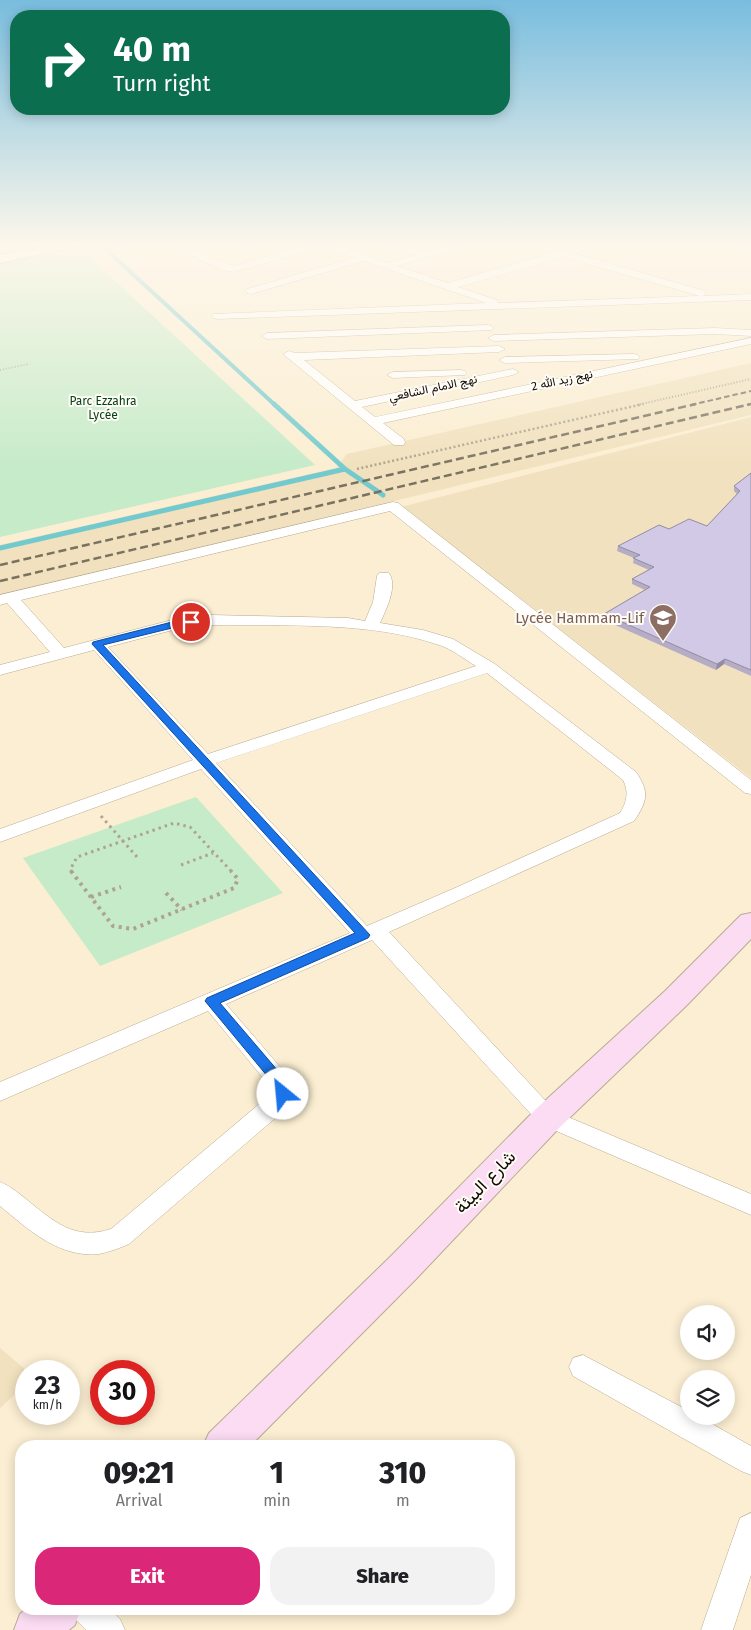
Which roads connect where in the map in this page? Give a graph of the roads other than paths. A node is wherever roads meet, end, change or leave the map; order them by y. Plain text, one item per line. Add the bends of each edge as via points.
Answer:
1 (246, 319) edge
2 (484, 319) edge
3 (261, 331) junction
4 (390, 332) junction
5 (751, 333) edge
6 (494, 338) junction
7 (751, 341) edge
8 (397, 353) junction
9 (368, 354) junction
10 (683, 355) junction
11 (293, 357) junction
12 (505, 360) junction
13 (387, 369) junction
14 (513, 372) junction
15 (530, 387) junction
16 (416, 391) junction
17 (402, 394) junction
18 (353, 405) junction
19 (423, 410) junction
20 (373, 421) junction
21 (400, 442) dead end
22 (384, 576) dead end
23 (5, 599) edge
24 (370, 626) junction
25 (97, 644) junction
26 (60, 654) junction
27 (489, 667) junction
28 (0, 670) edge
29 (203, 762) junction
30 (751, 788) edge
31 (0, 836) edge
32 (751, 922) edge
33 (369, 932) junction
34 (211, 1001) junction
35 (0, 1092) edge
36 (548, 1118) junction
37 (0, 1192) edge
38 (751, 1205) edge
39 (583, 1367) dead end
40 (229, 1440) edge
41 (751, 1461) edge
42 (751, 1528) edge
43 (52, 1615) edge
44 (93, 1615) edge
45 (36, 1630) edge
46 (109, 1630) edge
47 (718, 1630) edge

1 - 3 street
2 - 6 street
3 - 4 street
3 - 11 street
4 - 6 street
4 - 8 street
5 - 6 street via 715,331
6 - 8 street
6 - 12 street
7 - 10 street, نهج زيد الله 2
8 - 9 street
9 - 11 street
9 - 13 street
10 - 12 street
10 - 15 street, نهج زيد الله 2
11 - 18 street
12 - 14 street
13 - 14 street
13 - 16 street
14 - 15 street
14 - 16 street, نهج الامام الشافعي
15 - 19 street, نهج زيد الله 2
16 - 17 street, نهج الامام الشافعي
17 - 18 street, نهج الامام الشافعي
17 - 19 street
18 - 20 street
19 - 20 street, نهج زيد الله 2
20 - 21 street
22 - 24 street via 382,603
23 - 26 street
23 - 30 street via 393,506
24 - 25 street via 210,620 172,625
24 - 27 street via 447,642
25 - 26 street
25 - 29 street
26 - 28 street
27 - 29 street
27 - 33 street via 630,776 636,784 636,805 627,817
29 - 31 street
29 - 33 street
32 - 36 main road, شارع البيئة via 676,998
33 - 34 street
33 - 36 street
34 - 35 street
34 - 37 street via 279,1082 283,1094 279,1102 120,1237 107,1243 77,1244 62,1240
36 - 38 street
36 - 40 main road, شارع البيئة via 403,1268
39 - 41 street
42 - 47 street
43 - 45 main road
44 - 46 street

